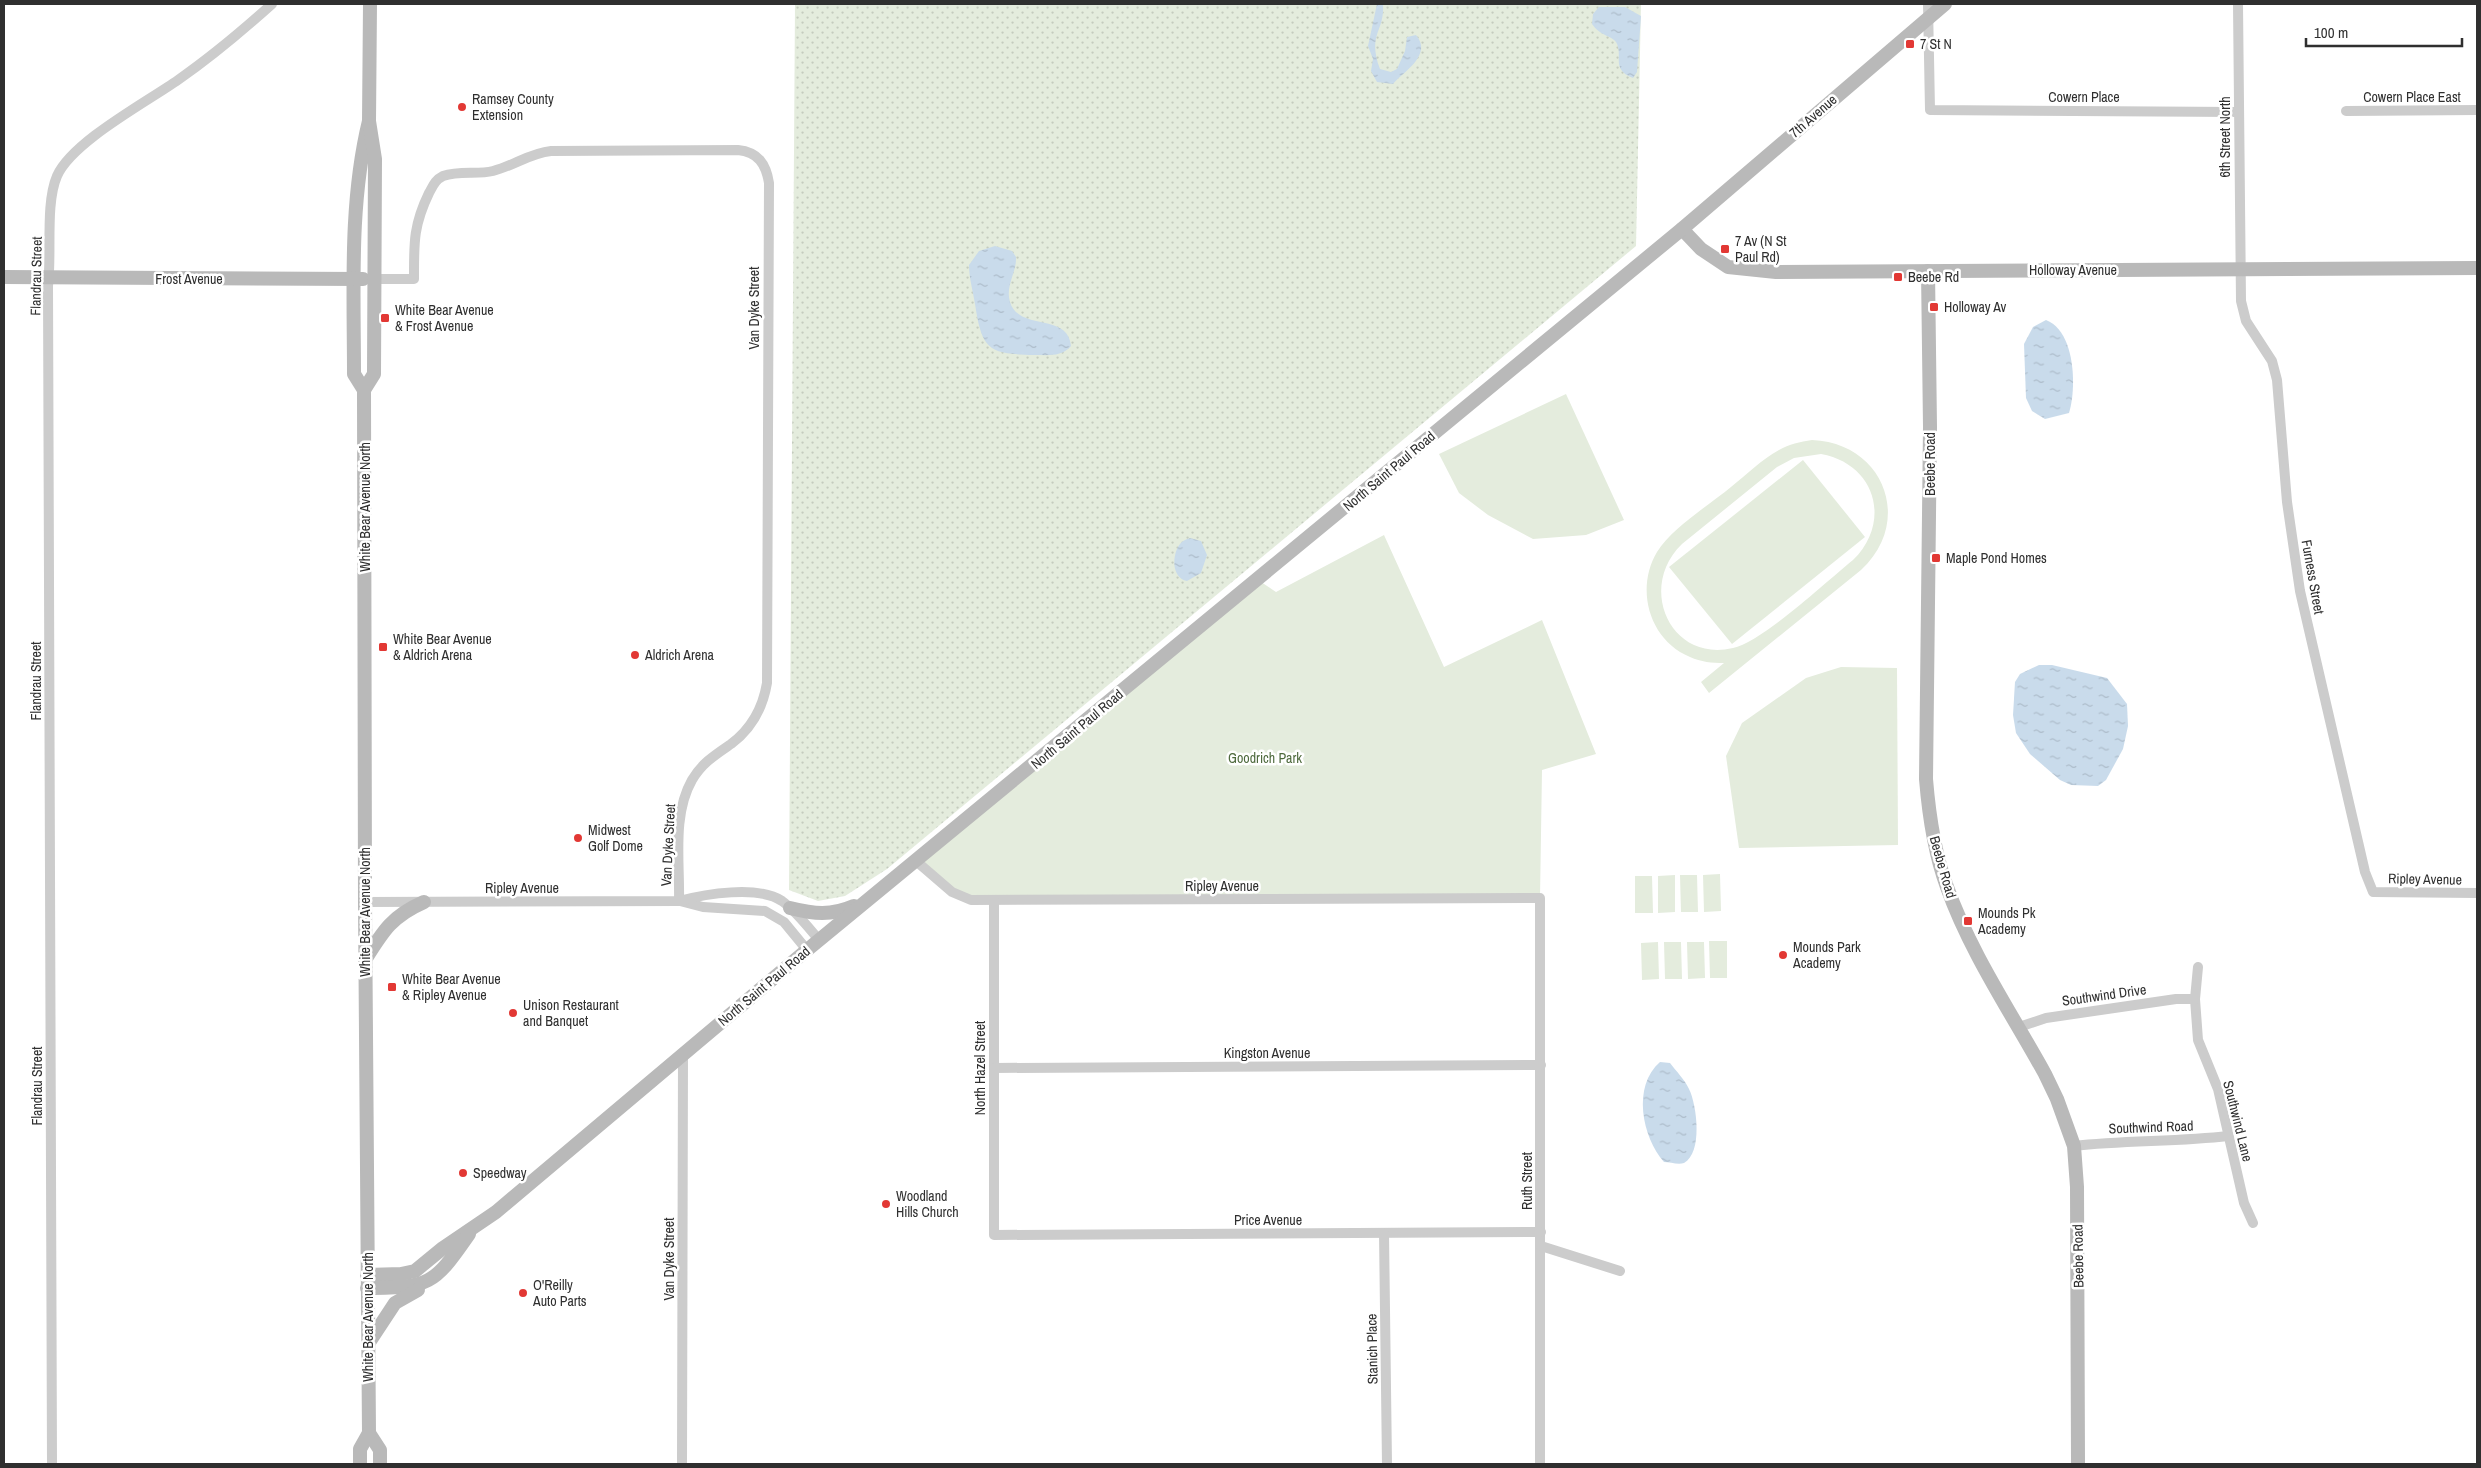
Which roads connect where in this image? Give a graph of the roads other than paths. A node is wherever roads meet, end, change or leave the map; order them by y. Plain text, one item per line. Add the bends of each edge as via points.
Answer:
1 (272, 4) edge
2 (370, 4) edge
3 (1945, 4) edge
4 (2238, 4) edge
5 (1928, 10) edge
6 (2477, 110) edge
7 (2346, 111) dead end
8 (2238, 112) junction
9 (369, 121) junction
10 (1682, 229) junction
11 (2477, 268) edge
12 (2239, 269) junction
13 (1928, 271) junction
14 (4, 277) edge
15 (49, 278) junction
16 (355, 279) junction
17 (374, 279) junction
18 (364, 390) junction
19 (916, 862) junction
20 (2373, 892) joint
21 (2477, 893) edge
22 (1540, 898) joint
23 (679, 901) junction
24 (867, 901) junction
25 (994, 901) junction
26 (364, 902) junction
27 (424, 902) junction
28 (790, 908) junction
29 (819, 940) junction
30 (807, 950) junction
31 (365, 961) junction
32 (2198, 967) dead end
33 (2195, 999) junction
34 (2019, 1027) junction
35 (683, 1054) junction
36 (1541, 1065) junction
37 (994, 1068) junction
38 (2228, 1136) junction
39 (2074, 1146) junction
40 (2253, 1223) dead end
41 (473, 1229) junction
42 (1541, 1232) junction
43 (1384, 1233) junction
44 (994, 1235) joint
45 (1541, 1246) junction
46 (1620, 1271) dead end
47 (434, 1278) junction
48 (367, 1282) junction
49 (368, 1345) junction
50 (369, 1433) junction
51 (52, 1464) edge
52 (360, 1464) edge
53 (380, 1464) edge
54 (682, 1464) edge
55 (1387, 1464) edge
56 (1540, 1464) edge
57 (2078, 1464) edge

1 - 15 street, Flandrau Street via 194,68 70,155 52,190
2 - 9 street, White Bear Avenue North
3 - 5 street, 7th Avenue
4 - 8 street, 6th Street North
5 - 8 street, Cowern Place via 1930,110
5 - 10 street, 7th Avenue
6 - 7 street, Cowern Place East
8 - 12 street, 6th Street North
9 - 16 street, White Bear Avenue North via 360,159
9 - 17 street, White Bear Avenue North via 375,159
10 - 13 street, Holloway Avenue via 1701,249 1728,267 1776,272
10 - 19 street, North Saint Paul Road
11 - 12 street, Holloway Avenue
12 - 13 street, Holloway Avenue
12 - 20 street, Furness Street via 2246,321 2272,361 2278,380 2287,502 2300,591 2365,872
13 - 34 street, Beebe Road via 1928,810 1939,864 1954,904
14 - 15 street, Frost Avenue
15 - 16 street, Frost Avenue
15 - 51 street, Flandrau Street
16 - 17 street, Frost Avenue
16 - 18 street, White Bear Avenue North via 354,374
17 - 18 street, White Bear Avenue North via 374,374
17 - 23 street, Van Dyke Street via 414,279 414,237 419,214 434,183 445,176 491,172 551,151 738,150 753,154 765,166 768,183 767,683 764,698 752,722 736,740 700,768 684,796 680,823
18 - 26 street, White Bear Avenue North
19 - 24 street, North Saint Paul Road
19 - 25 street, Ripley Avenue via 952,892 971,900
20 - 21 street, Ripley Avenue
22 - 25 street, Ripley Avenue
22 - 36 street, Ruth Street
23 - 27 street, Ripley Avenue
23 - 28 street, Ripley Avenue via 703,895 753,893 776,898
23 - 30 street, Ripley Avenue via 703,907 765,911 784,922
24 - 28 street via 838,913 815,914
24 - 29 street, North Saint Paul Road
25 - 37 street, North Hazel Street
26 - 27 street, Ripley Avenue
26 - 31 street, White Bear Avenue North
27 - 31 street via 391,922
28 - 29 street, Ripley Avenue
29 - 30 street, North Saint Paul Road
30 - 35 street, North Saint Paul Road
31 - 48 street, White Bear Avenue North
32 - 33 street, Southwind Lane
33 - 34 street, Southwind Drive via 2176,998 2046,1018
33 - 38 street, Southwind Lane via 2198,1040 2218,1089
34 - 39 street, Beebe Road via 2057,1099
35 - 41 street, North Saint Paul Road
35 - 54 street, Van Dyke Street
36 - 37 street, Kingston Avenue
36 - 42 street, Ruth Street
37 - 44 street, North Hazel Street
38 - 39 street, Southwind Road
38 - 40 street, Southwind Lane via 2244,1203
39 - 57 street, Beebe Road
41 - 47 street, North Saint Paul Road
41 - 48 street, North Saint Paul Road via 416,1271
42 - 43 street, Price Avenue
42 - 45 street, Ruth Street
43 - 44 street, Price Avenue
43 - 55 street, Stanich Place
45 - 46 street
45 - 56 street, Ruth Street
47 - 48 street, North Saint Paul Road via 415,1287
47 - 49 street via 395,1303
48 - 49 street, White Bear Avenue North
49 - 50 street, White Bear Avenue North
50 - 52 street, White Bear Avenue North via 360,1449
50 - 53 street, White Bear Avenue North via 380,1450

